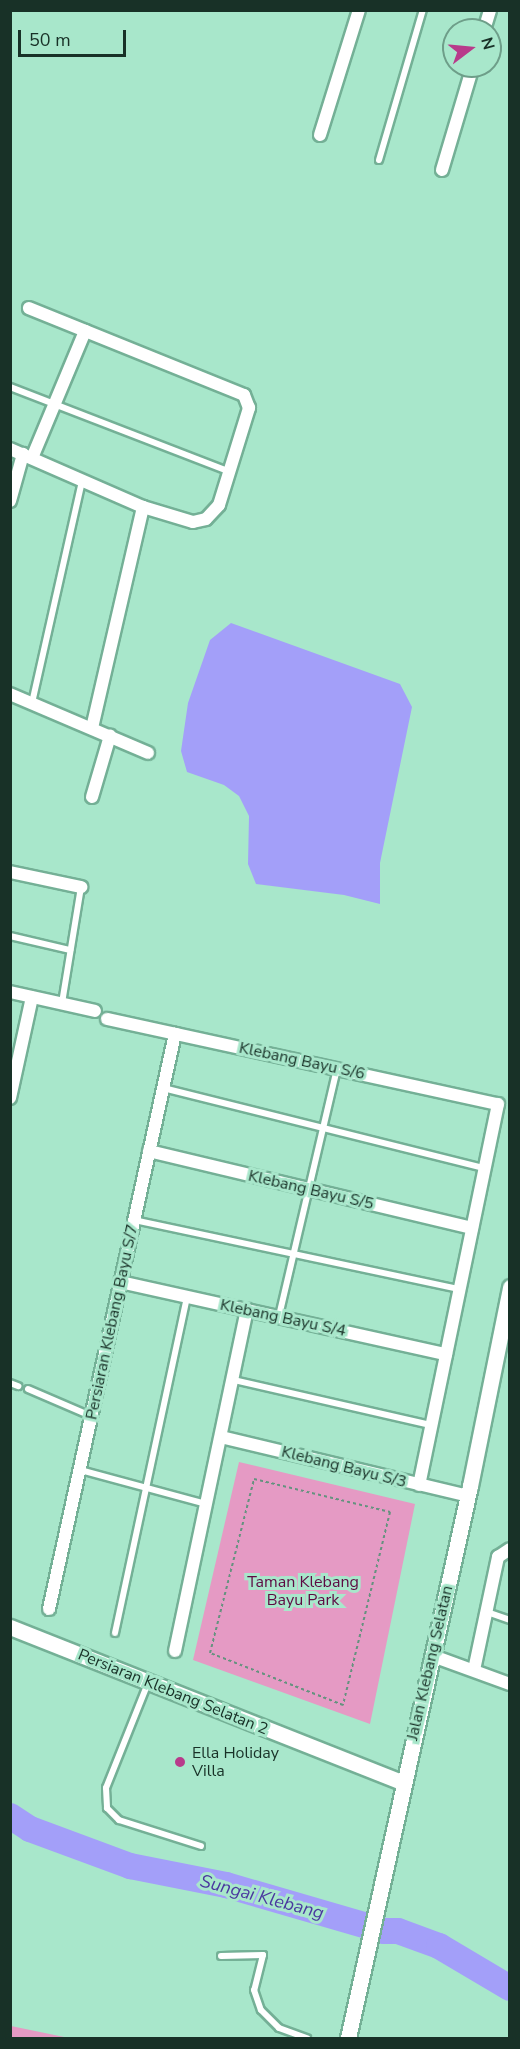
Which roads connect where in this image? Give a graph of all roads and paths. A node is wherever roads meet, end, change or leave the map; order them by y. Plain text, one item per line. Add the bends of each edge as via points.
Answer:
1 (359, 10) edge
2 (423, 10) edge
3 (469, 78) edge
4 (320, 135) dead end
5 (379, 160) dead end
6 (442, 170) dead end
7 (29, 308) dead end
8 (85, 331) junction
9 (10, 387) edge
10 (54, 405) junction
11 (10, 449) edge
12 (28, 456) junction
13 (230, 472) junction
14 (82, 480) junction
15 (10, 501) edge
16 (143, 507) junction
17 (10, 694) edge
18 (32, 703) junction
19 (93, 728) junction
20 (110, 736) junction
21 (148, 753) dead end
22 (92, 797) dead end
23 (10, 872) edge
24 (81, 888) joint
25 (10, 936) edge
26 (70, 950) junction
27 (10, 992) edge
28 (32, 997) junction
29 (62, 1004) junction
30 (95, 1011) dead end
31 (106, 1019) dead end
32 (175, 1034) junction
33 (337, 1068) junction
34 (163, 1088) junction
35 (10, 1098) edge
36 (324, 1125) junction
37 (149, 1151) junction
38 (485, 1168) junction
39 (309, 1189) junction
40 (134, 1220) junction
41 (472, 1228) junction
42 (294, 1254) junction
43 (120, 1282) junction
44 (510, 1287) edge
45 (459, 1289) junction
46 (187, 1297) junction
47 (247, 1310) junction
48 (279, 1317) junction
49 (446, 1354) junction
50 (234, 1380) junction
51 (10, 1383) edge
52 (18, 1386) dead end
53 (28, 1389) dead end
54 (91, 1416) junction
55 (431, 1425) junction
56 (221, 1437) junction
57 (79, 1470) junction
58 (419, 1485) junction
59 (146, 1487) junction
60 (468, 1496) junction
61 (207, 1504) junction
62 (390, 1512) joint
63 (510, 1549) edge
64 (49, 1609) dead end
65 (486, 1611) junction
66 (510, 1620) edge
67 (10, 1627) edge
68 (115, 1633) dead end
69 (175, 1651) dead end
70 (433, 1656) junction
71 (474, 1670) junction
72 (148, 1683) junction
73 (510, 1684) edge
74 (402, 1782) junction
75 (201, 1846) dead end
76 (221, 1956) dead end
77 (306, 2038) edge
78 (348, 2038) edge

1 - 4 street
2 - 5 lane
3 - 6 street
7 - 8 street
8 - 10 street
8 - 13 street via 244,395 249,408
9 - 10 lane
10 - 12 street
10 - 13 lane
11 - 12 street
12 - 14 street
12 - 15 street
13 - 16 street via 219,505 206,519 193,522
14 - 16 street
14 - 18 lane
16 - 19 street
17 - 18 street
18 - 19 street
19 - 20 street
20 - 21 street
20 - 22 street
23 - 24 street
24 - 26 lane
25 - 26 lane
26 - 29 lane
27 - 28 street
28 - 29 street
28 - 35 street
29 - 30 street
31 - 32 street, Klebang Bayu S/6
32 - 33 street, Klebang Bayu S/6
32 - 34 street, Persiaran Klebang Bayu S/7
33 - 36 lane
33 - 38 street, Klebang Bayu S/6 via 498,1104
34 - 36 lane
34 - 37 street, Persiaran Klebang Bayu S/7
36 - 38 lane
36 - 39 lane
37 - 39 street, Klebang Bayu S/5
37 - 40 street, Persiaran Klebang Bayu S/7
38 - 41 street
39 - 41 street, Klebang Bayu S/5
39 - 42 lane
40 - 42 lane
40 - 43 street, Persiaran Klebang Bayu S/7
41 - 45 street
42 - 45 lane
42 - 48 lane
43 - 46 street, Klebang Bayu S/4
43 - 54 street, Persiaran Klebang Bayu S/7
44 - 60 street, Jalan Klebang Selatan
45 - 49 street
46 - 47 street, Klebang Bayu S/4
46 - 59 lane
47 - 48 street, Klebang Bayu S/4
47 - 50 street
48 - 49 street, Klebang Bayu S/4
49 - 55 street
50 - 55 lane
50 - 56 street
51 - 52 lane
53 - 54 lane
54 - 57 street, Persiaran Klebang Bayu S/7
55 - 58 street
56 - 58 street, Klebang Bayu S/3
56 - 61 street
57 - 59 lane
57 - 64 street, Persiaran Klebang Bayu S/7
58 - 60 street, Klebang Bayu S/3
59 - 61 lane
59 - 68 lane
60 - 70 street, Jalan Klebang Selatan
61 - 69 street
62 - 62 path via 254,1479 210,1653 343,1705
63 - 65 street via 498,1557
65 - 66 lane
65 - 71 street
67 - 72 street, Persiaran Klebang Selatan 2
70 - 71 street
70 - 74 street, Jalan Klebang Selatan
71 - 73 street
72 - 74 street, Persiaran Klebang Selatan 2
72 - 75 lane via 106,1788 106,1808 119,1820
74 - 78 street, Jalan Klebang Selatan
76 - 77 lane via 263,1955 254,1990 261,2010 279,2028

